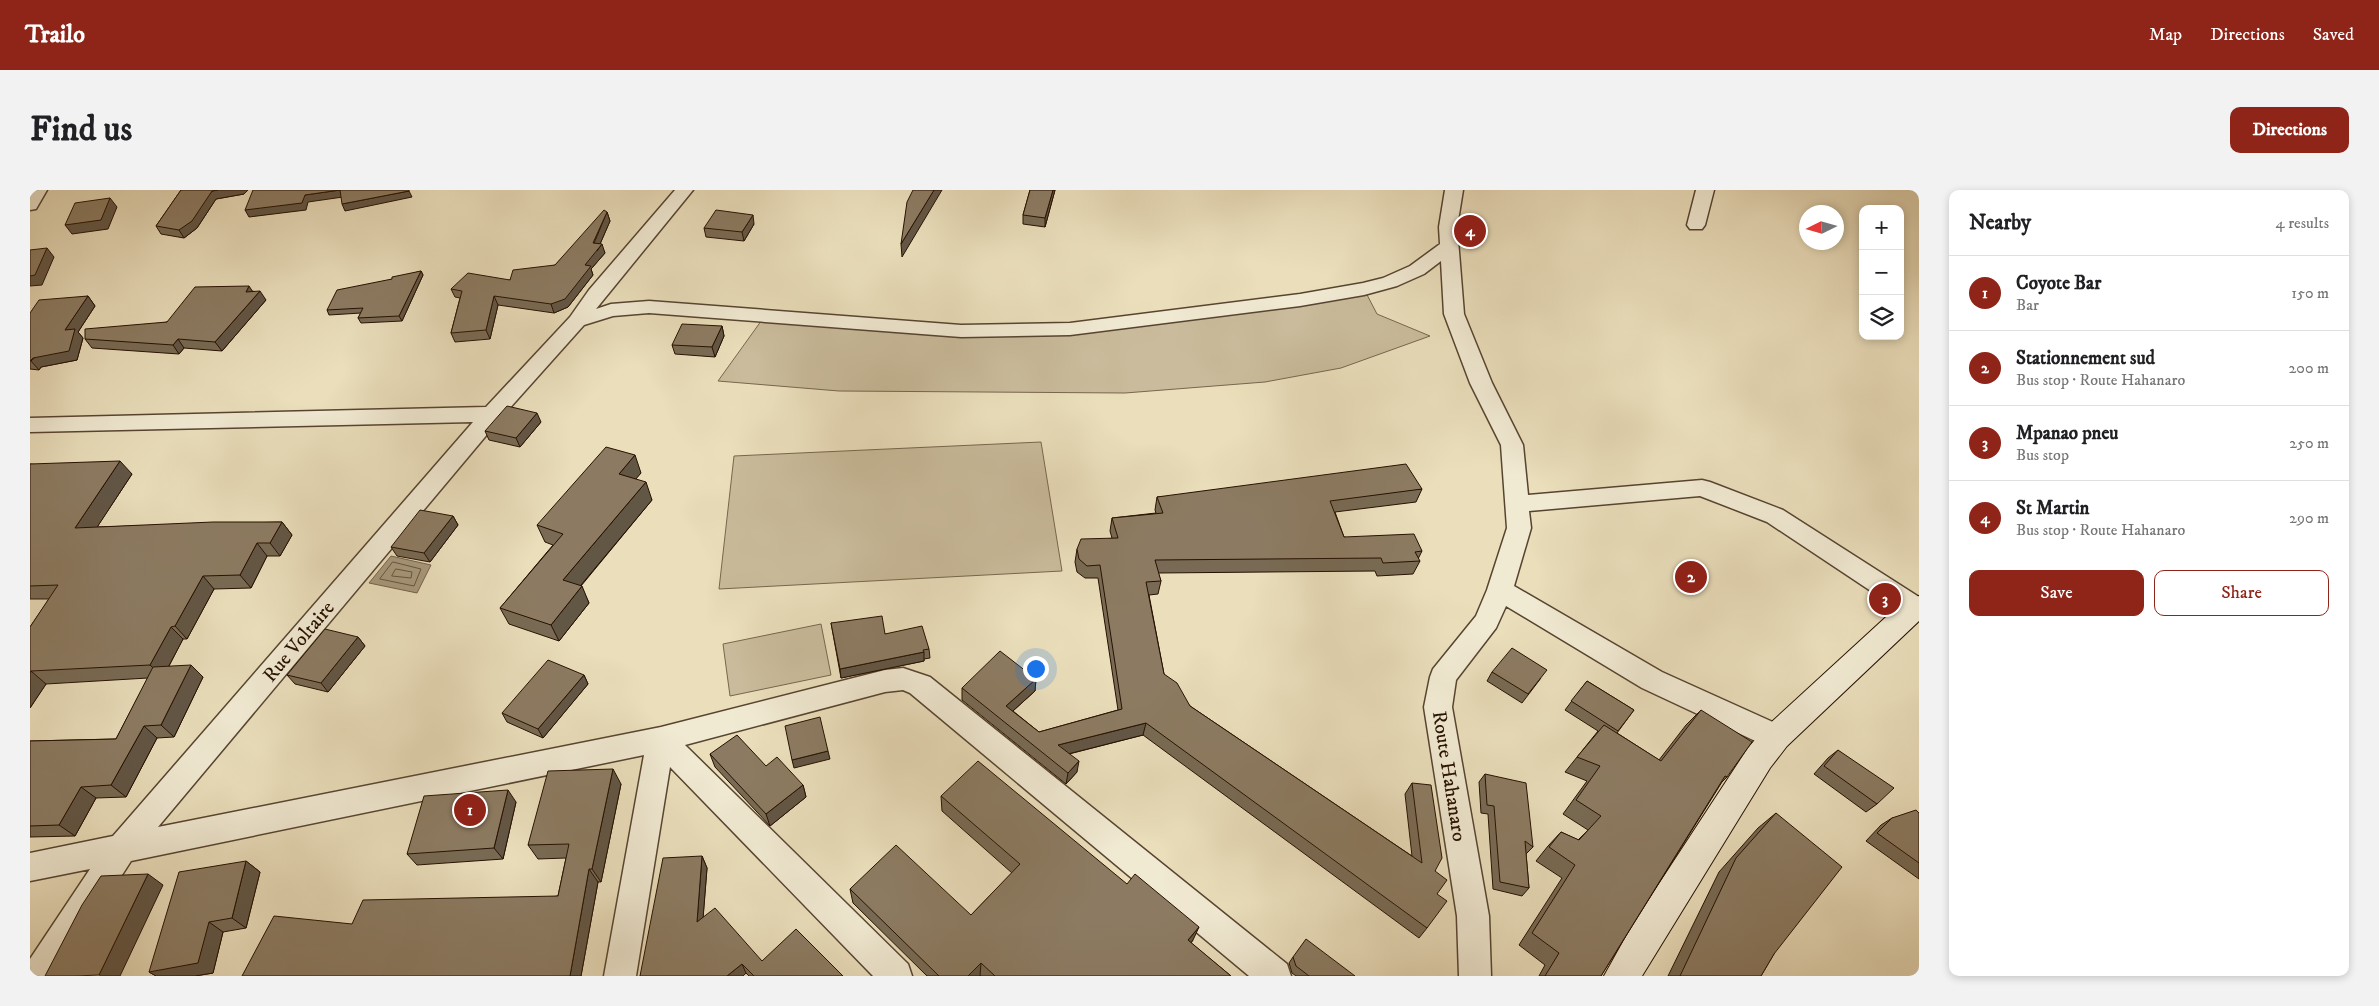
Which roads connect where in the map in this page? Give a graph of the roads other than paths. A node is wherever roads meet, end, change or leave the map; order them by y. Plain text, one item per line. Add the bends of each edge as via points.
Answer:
1 (38, 190) edge
2 (684, 190) edge
3 (1454, 190) edge
4 (1705, 190) edge
5 (30, 205) edge
6 (1696, 225) dead end
7 (1448, 247) junction
8 (577, 321) junction
9 (492, 414) junction
10 (33, 429) edge
11 (1516, 504) junction
12 (1500, 590) junction
13 (1918, 607) edge
14 (1776, 737) junction
15 (661, 739) junction
16 (121, 849) junction
17 (30, 867) edge
18 (38, 976) edge
19 (620, 976) edge
20 (896, 976) edge
21 (1275, 976) edge
22 (1475, 976) edge
23 (1622, 976) edge

1 - 5 street
2 - 8 street, Rue Voltaire
3 - 7 street, Route Hahanaro
4 - 6 street
7 - 8 street via 1417,270 1390,282 1364,288 1300,300 1070,329 960,331 649,307 611,310
7 - 11 street, Route Hahanaro via 1454,314 1481,383 1512,445
8 - 9 street, Rue Voltaire
9 - 10 street
9 - 16 street, Rue Voltaire
11 - 12 street, Route Hahanaro via 1519,528
11 - 13 street via 1702,488 1774,516
12 - 14 street via 1652,680
12 - 22 street, Route Hahanaro via 1487,621 1443,677 1438,707 1473,916
13 - 14 main road
14 - 23 main road via 1759,758
15 - 16 street
15 - 19 street
15 - 20 street
15 - 21 street via 886,681 903,679 920,685
16 - 17 street
16 - 18 street, Rue Voltaire

